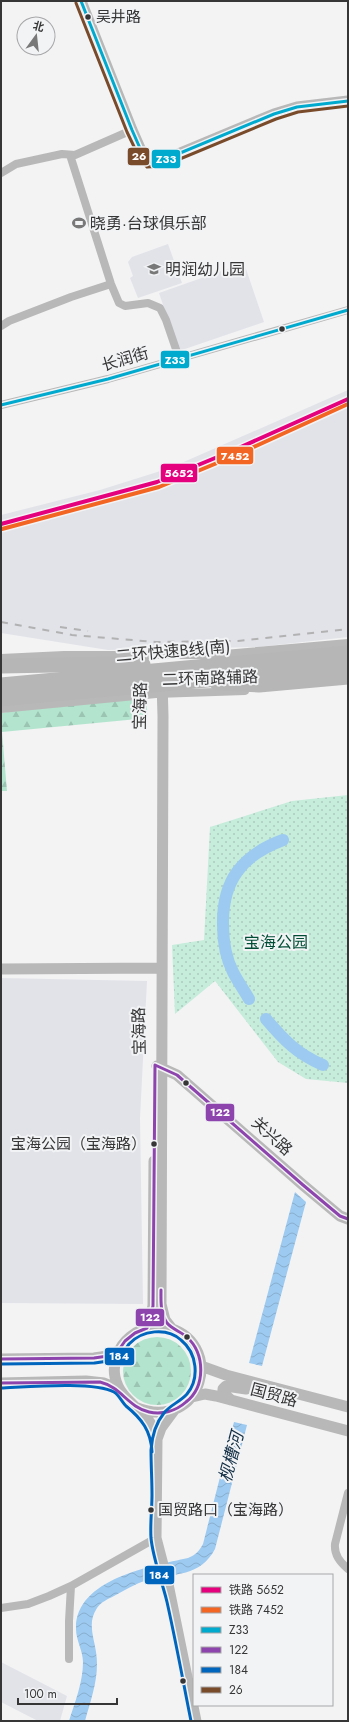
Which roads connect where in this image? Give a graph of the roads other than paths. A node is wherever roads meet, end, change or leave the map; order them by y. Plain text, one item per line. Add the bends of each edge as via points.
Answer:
1 (81, 1) edge
2 (348, 101) edge
3 (132, 130) junction
4 (70, 155) junction
5 (1, 174) edge
6 (111, 284) junction
7 (348, 310) edge
8 (1, 326) edge
9 (179, 358) junction
10 (1, 405) edge
11 (348, 643) edge
12 (348, 653) edge
13 (157, 655) junction
14 (1, 658) edge
15 (246, 663) junction
16 (1, 666) edge
17 (348, 667) edge
18 (348, 677) edge
19 (348, 683) edge
20 (1, 685) edge
21 (160, 686) junction
22 (1, 699) edge
23 (1, 709) edge
24 (158, 968) junction
25 (1, 969) edge
26 (159, 1066) junction
27 (348, 1219) edge
28 (147, 1328) junction
29 (172, 1329) junction
30 (118, 1351) junction
31 (1, 1359) edge
32 (201, 1366) junction
33 (1, 1383) edge
34 (259, 1384) junction
35 (119, 1389) junction
36 (192, 1397) junction
37 (231, 1400) junction
38 (135, 1407) junction
39 (348, 1407) edge
40 (175, 1409) junction
41 (348, 1431) edge
42 (157, 1439) junction
43 (348, 1493) edge
44 (156, 1538) junction
45 (348, 1569) edge
46 (71, 1586) junction
47 (1, 1608) edge
48 (69, 1659) dead end
49 (196, 1721) edge

1 - 3 main road
2 - 3 main road via 296,107 154,162 148,162 142,154
3 - 4 street
4 - 5 street via 62,154 16,164
4 - 6 street
6 - 8 street via 71,297
6 - 9 street via 118,303 122,305 148,303 160,308
7 - 9 street, 长润街
9 - 10 street, 长润街 via 108,379
11 - 13 street, 二环南路辅路 via 234,653
12 - 15 highway, 二环快速B线(南), bridge
13 - 14 street, 二环南路辅路
13 - 21 street, 二环南路辅路
15 - 16 highway, bridge
15 - 20 highway, 二环快速B线(南), bridge
17 - 22 highway, bridge
18 - 21 highway via 242,685 185,681
19 - 21 street, 二环南路辅路 via 260,690
21 - 23 street, 二环南路辅路
21 - 24 main road, 宝海路
24 - 25 main road
24 - 26 main road, 宝海路
26 - 27 main road, 关兴路 via 177,1075 303,1185 340,1216
26 - 28 main road, 宝海路 via 153,1306
26 - 29 main road, 宝海路 via 161,1304 165,1320
28 - 29 main road via 157,1326
28 - 30 main road via 135,1332
29 - 32 main road via 183,1334 192,1343
30 - 31 main road via 94,1358
30 - 35 main road via 115,1377
32 - 34 main road, 国贸路
32 - 36 main road via 201,1377
33 - 35 main road via 86,1382 104,1383
34 - 37 main road via 246,1389 226,1386 223,1393
34 - 39 main road, 国贸路
35 - 38 main road
36 - 37 main road, 国贸路 via 205,1394
36 - 40 main road
37 - 41 main road, 国贸路
38 - 40 main road via 158,1413
38 - 42 main road via 148,1420
40 - 42 main road via 161,1428
42 - 44 main road
43 - 45 street via 334,1552
44 - 46 street
44 - 49 main road
46 - 47 street via 28,1604
46 - 48 street

